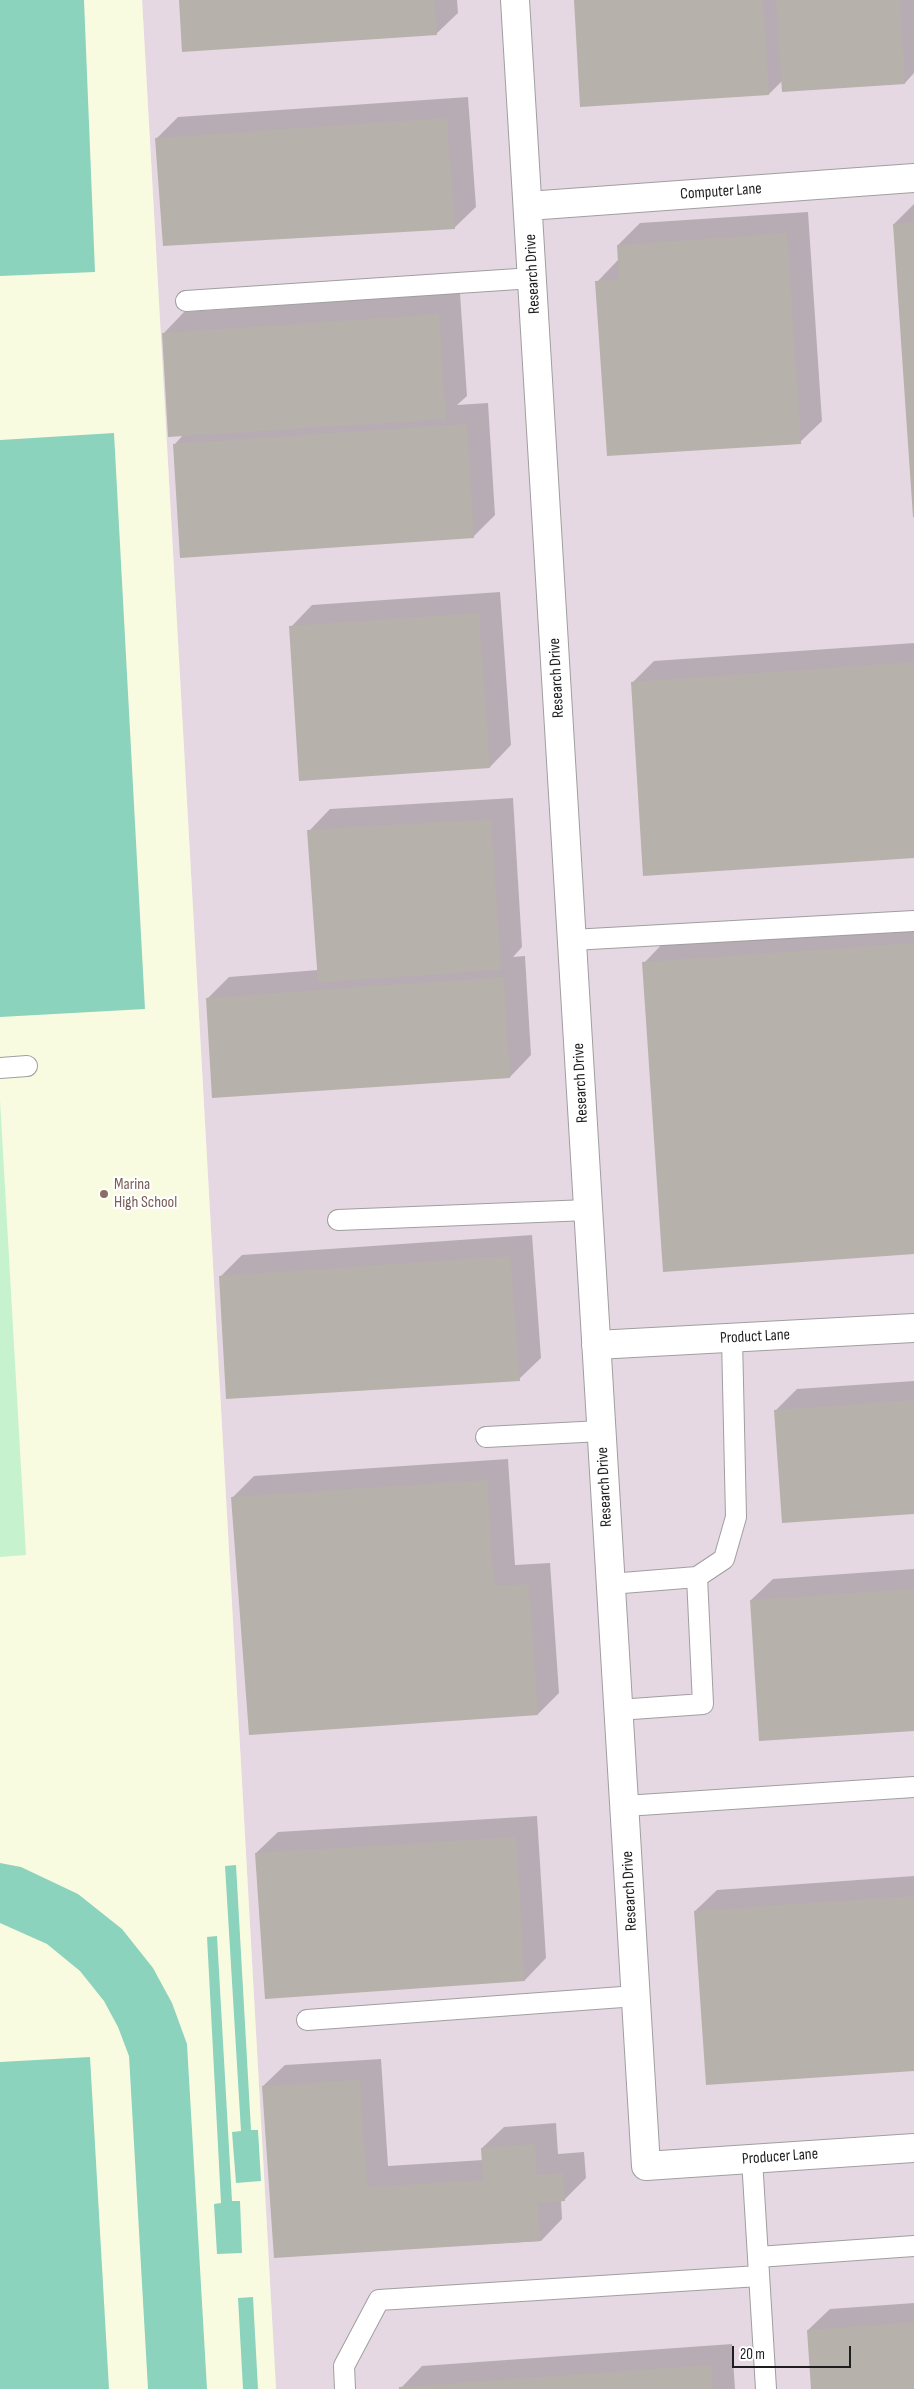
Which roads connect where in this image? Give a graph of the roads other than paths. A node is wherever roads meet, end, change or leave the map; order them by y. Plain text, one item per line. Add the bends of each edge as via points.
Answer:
1 (515, 0) edge
2 (914, 178) edge
3 (528, 206) junction
4 (533, 278) junction
5 (186, 301) dead end
6 (914, 921) edge
7 (572, 940) junction
8 (27, 1066) dead end
9 (0, 1068) edge
10 (588, 1210) junction
11 (338, 1220) dead end
12 (914, 1328) edge
13 (732, 1338) junction
14 (596, 1345) junction
15 (601, 1431) junction
16 (486, 1437) dead end
17 (697, 1577) junction
18 (610, 1584) junction
19 (618, 1710) junction
20 (914, 1787) edge
21 (625, 1806) junction
22 (636, 1996) junction
23 (307, 2020) dead end
24 (914, 2148) edge
25 (752, 2159) junction
26 (646, 2166) joint
27 (914, 2246) edge
28 (759, 2266) junction
29 (345, 2389) edge
30 (766, 2389) edge

1 - 3 street, Research Drive
2 - 3 street, Computer Lane
3 - 4 street, Research Drive
4 - 5 lane
4 - 7 street, Research Drive
6 - 7 lane
7 - 10 street, Research Drive
8 - 9 lane
10 - 11 lane
10 - 14 street, Research Drive
12 - 13 street, Product Lane
13 - 14 street, Product Lane
13 - 17 lane via 736,1517 724,1559
14 - 15 street, Research Drive
15 - 16 lane
15 - 18 street, Research Drive
17 - 18 lane
17 - 19 lane via 703,1704
18 - 19 street, Research Drive
19 - 21 street, Research Drive
20 - 21 lane
21 - 22 street, Research Drive
22 - 23 lane
22 - 26 street, Research Drive
24 - 25 street, Producer Lane
25 - 26 street, Producer Lane
25 - 28 lane
27 - 28 lane
28 - 29 lane via 379,2300 344,2366
28 - 30 lane

